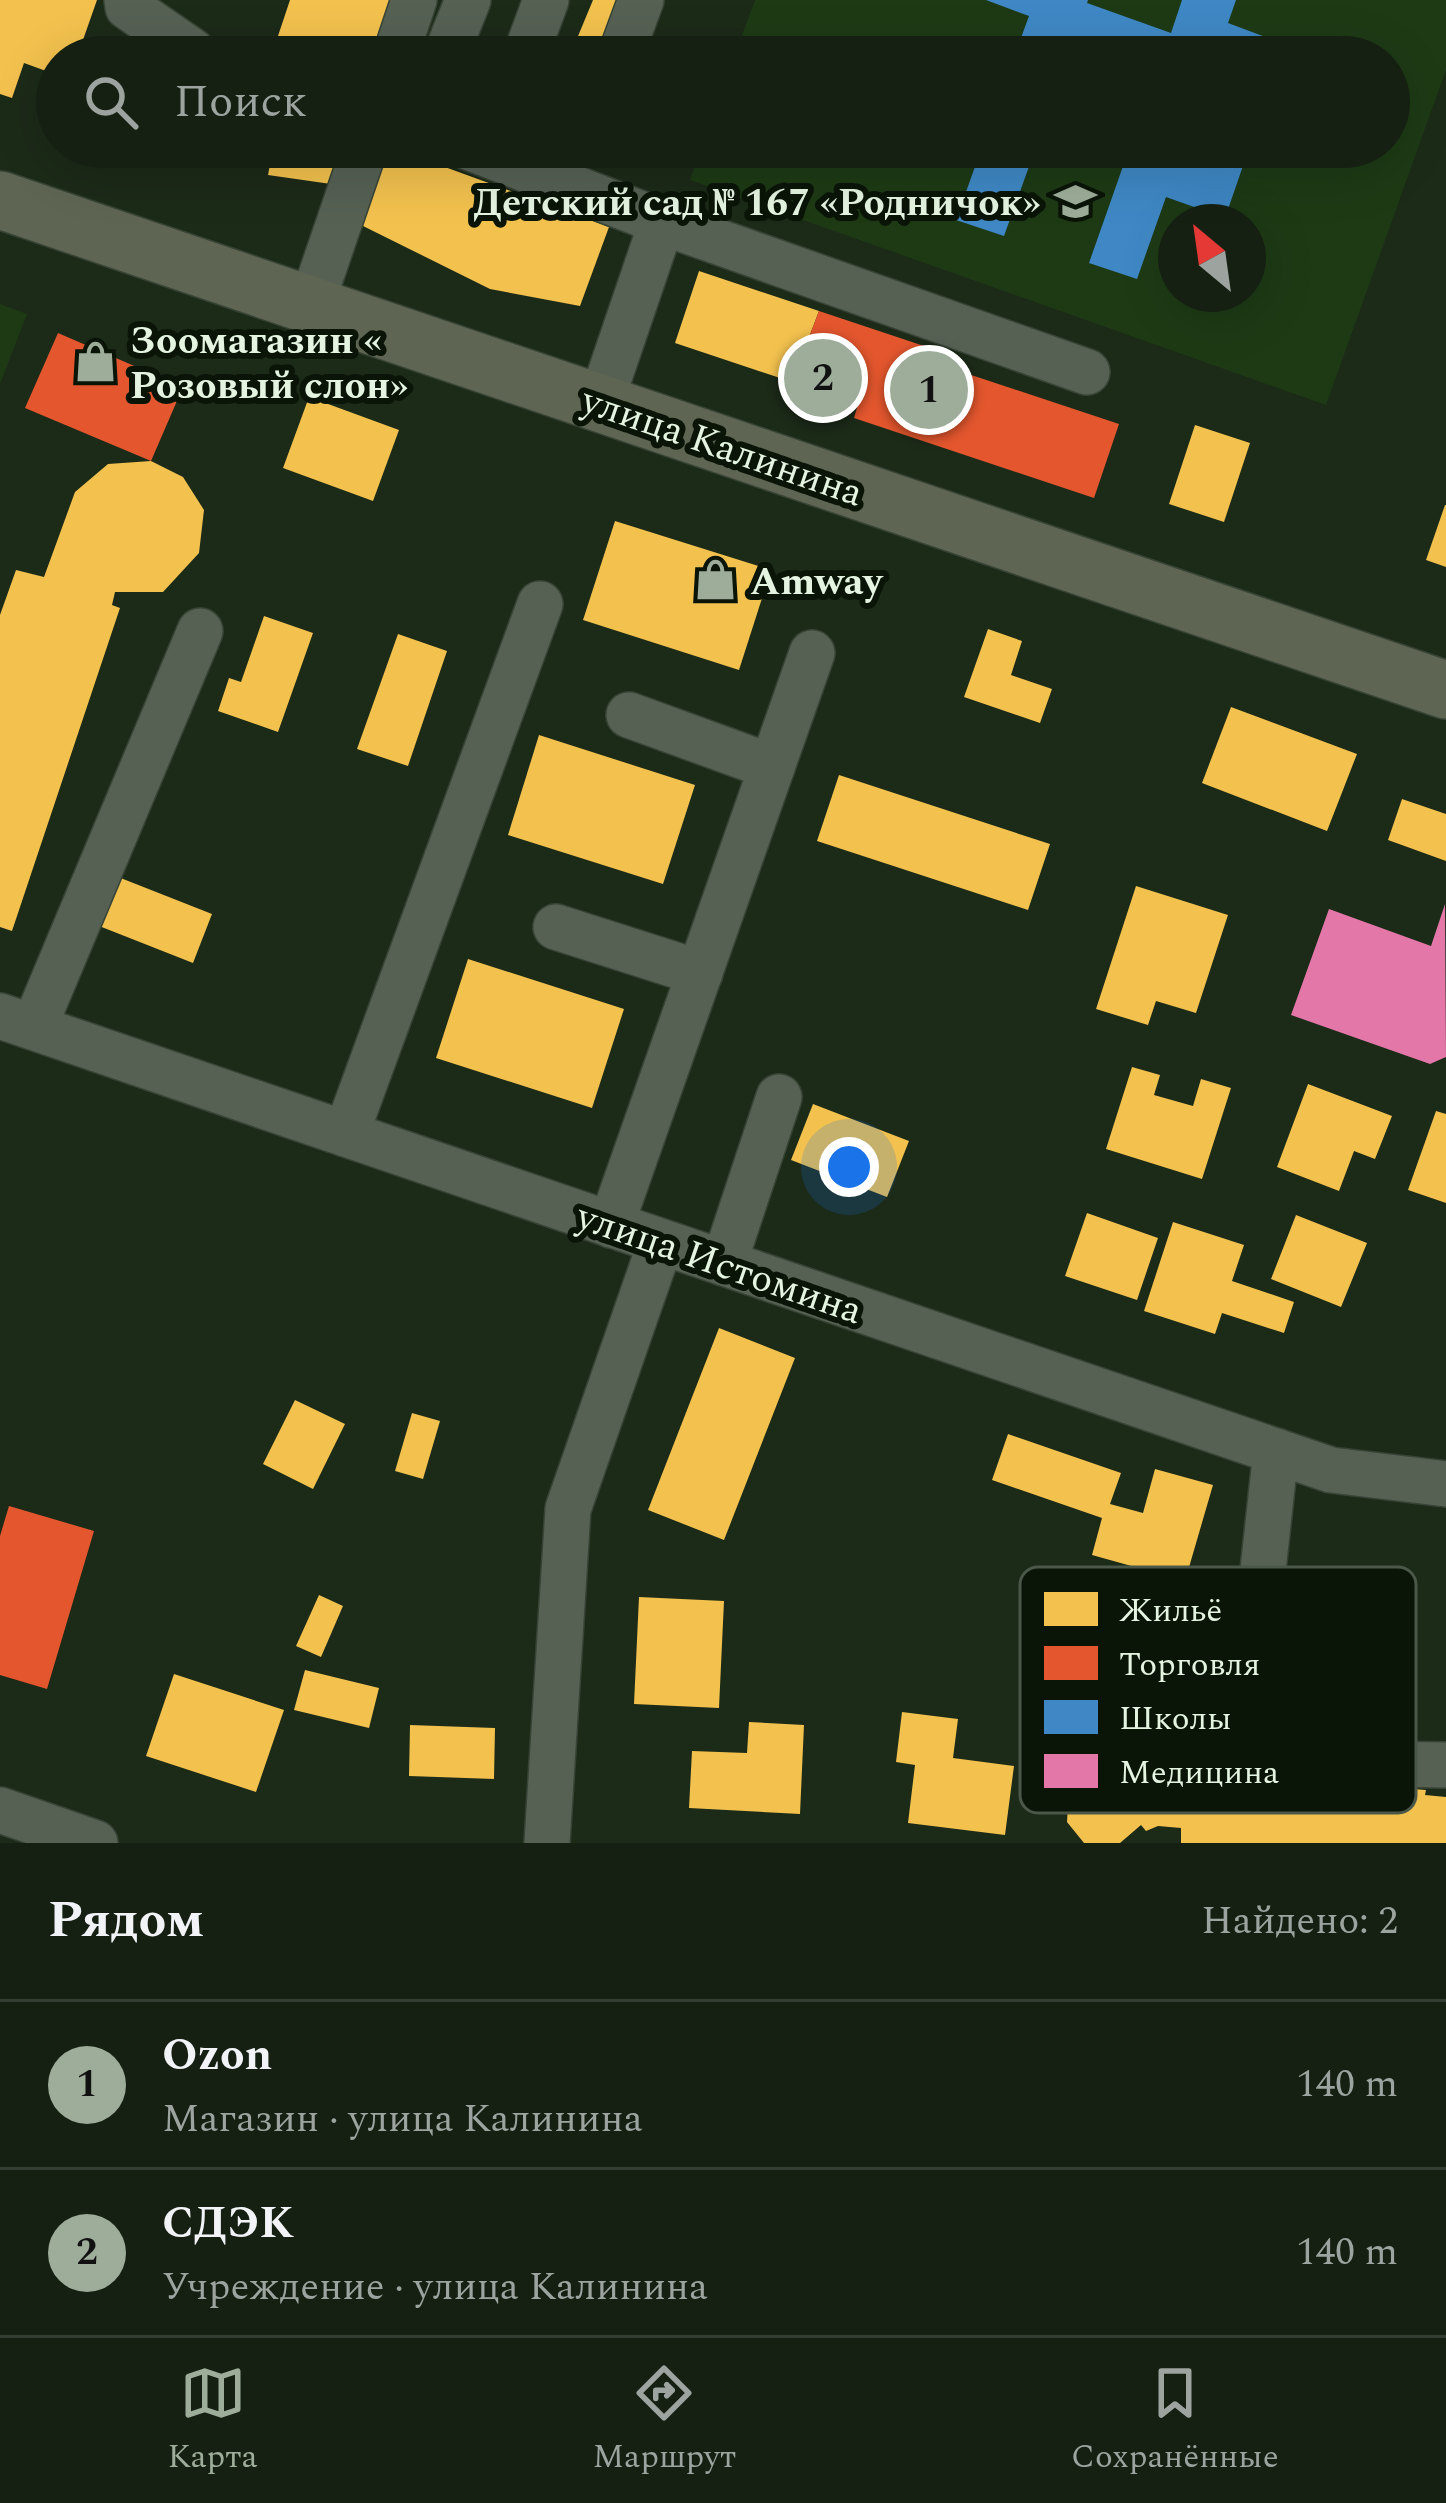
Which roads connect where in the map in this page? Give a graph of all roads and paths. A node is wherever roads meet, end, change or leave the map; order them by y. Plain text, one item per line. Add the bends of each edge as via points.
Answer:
1 (128, 0) edge
2 (415, 0) edge
3 (468, 0) edge
4 (546, 0) edge
5 (641, 0) edge
6 (169, 36) edge
7 (402, 36) edge
8 (454, 36) edge
9 (533, 36) edge
10 (628, 36) edge
11 (357, 168) edge
12 (522, 168) edge
13 (0, 200) edge
14 (662, 222) junction
15 (311, 305) junction
16 (1087, 372) dead end
17 (600, 404) junction
18 (540, 604) dead end
19 (200, 631) dead end
20 (812, 653) dead end
21 (1446, 690) edge
22 (629, 715) dead end
23 (772, 767) junction
24 (556, 927) dead end
25 (700, 973) junction
26 (17, 1022) edge
27 (779, 1097) dead end
28 (346, 1134) junction
29 (611, 1225) junction
30 (661, 1242) junction
31 (724, 1263) junction
32 (1276, 1451) junction
33 (1446, 1484) edge
34 (1263, 1567) edge
35 (1416, 1765) edge
36 (1446, 1766) edge
37 (0, 1810) edge
38 (95, 1843) edge
39 (547, 1843) edge

1 - 6 street
2 - 7 street
3 - 8 street
4 - 9 street
5 - 10 street
11 - 15 street
12 - 14 street
13 - 15 main road, улица Калинина
14 - 16 street
14 - 17 street
15 - 17 main road, улица Калинина
17 - 21 main road, улица Калинина
18 - 28 street
19 - 26 street
20 - 23 street
22 - 23 street
23 - 25 street
24 - 25 street
25 - 29 street
26 - 28 street, улица Истомина
27 - 31 street
28 - 29 street, улица Истомина
29 - 30 street, улица Истомина
30 - 31 street, улица Истомина
30 - 39 street via 568,1509
31 - 32 street, улица Истомина
32 - 33 street, улица Истомина via 1331,1470
32 - 34 street
35 - 36 street
37 - 38 street

